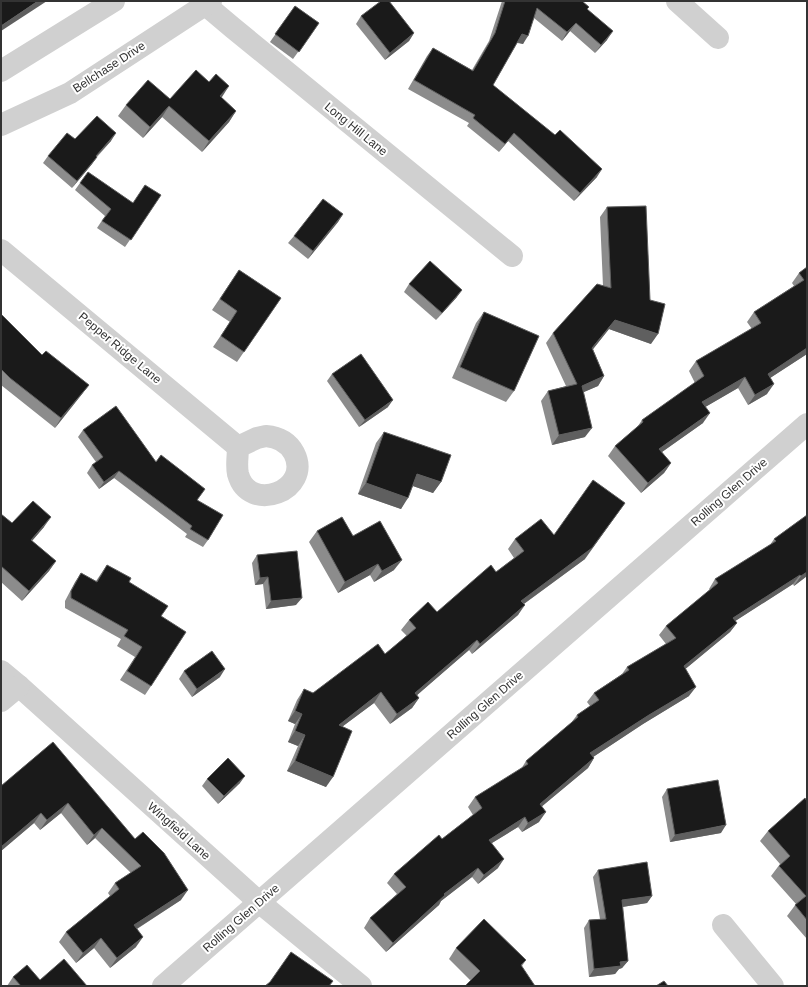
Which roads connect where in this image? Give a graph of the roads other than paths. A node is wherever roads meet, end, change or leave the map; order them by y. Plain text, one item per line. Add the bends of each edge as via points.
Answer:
1 (114, 1) edge
2 (677, 1) edge
3 (206, 2) edge
4 (718, 38) dead end
5 (1, 71) edge
6 (1, 125) edge
7 (1, 250) edge
8 (512, 256) dead end
9 (807, 424) edge
10 (238, 447) dead end
11 (1, 671) edge
12 (19, 686) junction
13 (1, 701) edge
14 (258, 902) junction
15 (723, 925) dead end
16 (163, 986) edge
17 (361, 986) edge
18 (773, 986) edge

1 - 5 street
2 - 4 street
3 - 6 street, Bellchase Drive via 70,93
3 - 8 street, Long Hill Lane via 233,28
7 - 10 street, Pepper Ridge Lane
9 - 14 street, Rolling Glen Drive
11 - 12 street, Wingfield Lane
12 - 13 street
12 - 14 street, Wingfield Lane
14 - 16 street, Rolling Glen Drive
14 - 17 street, Wingfield Lane
15 - 18 street

